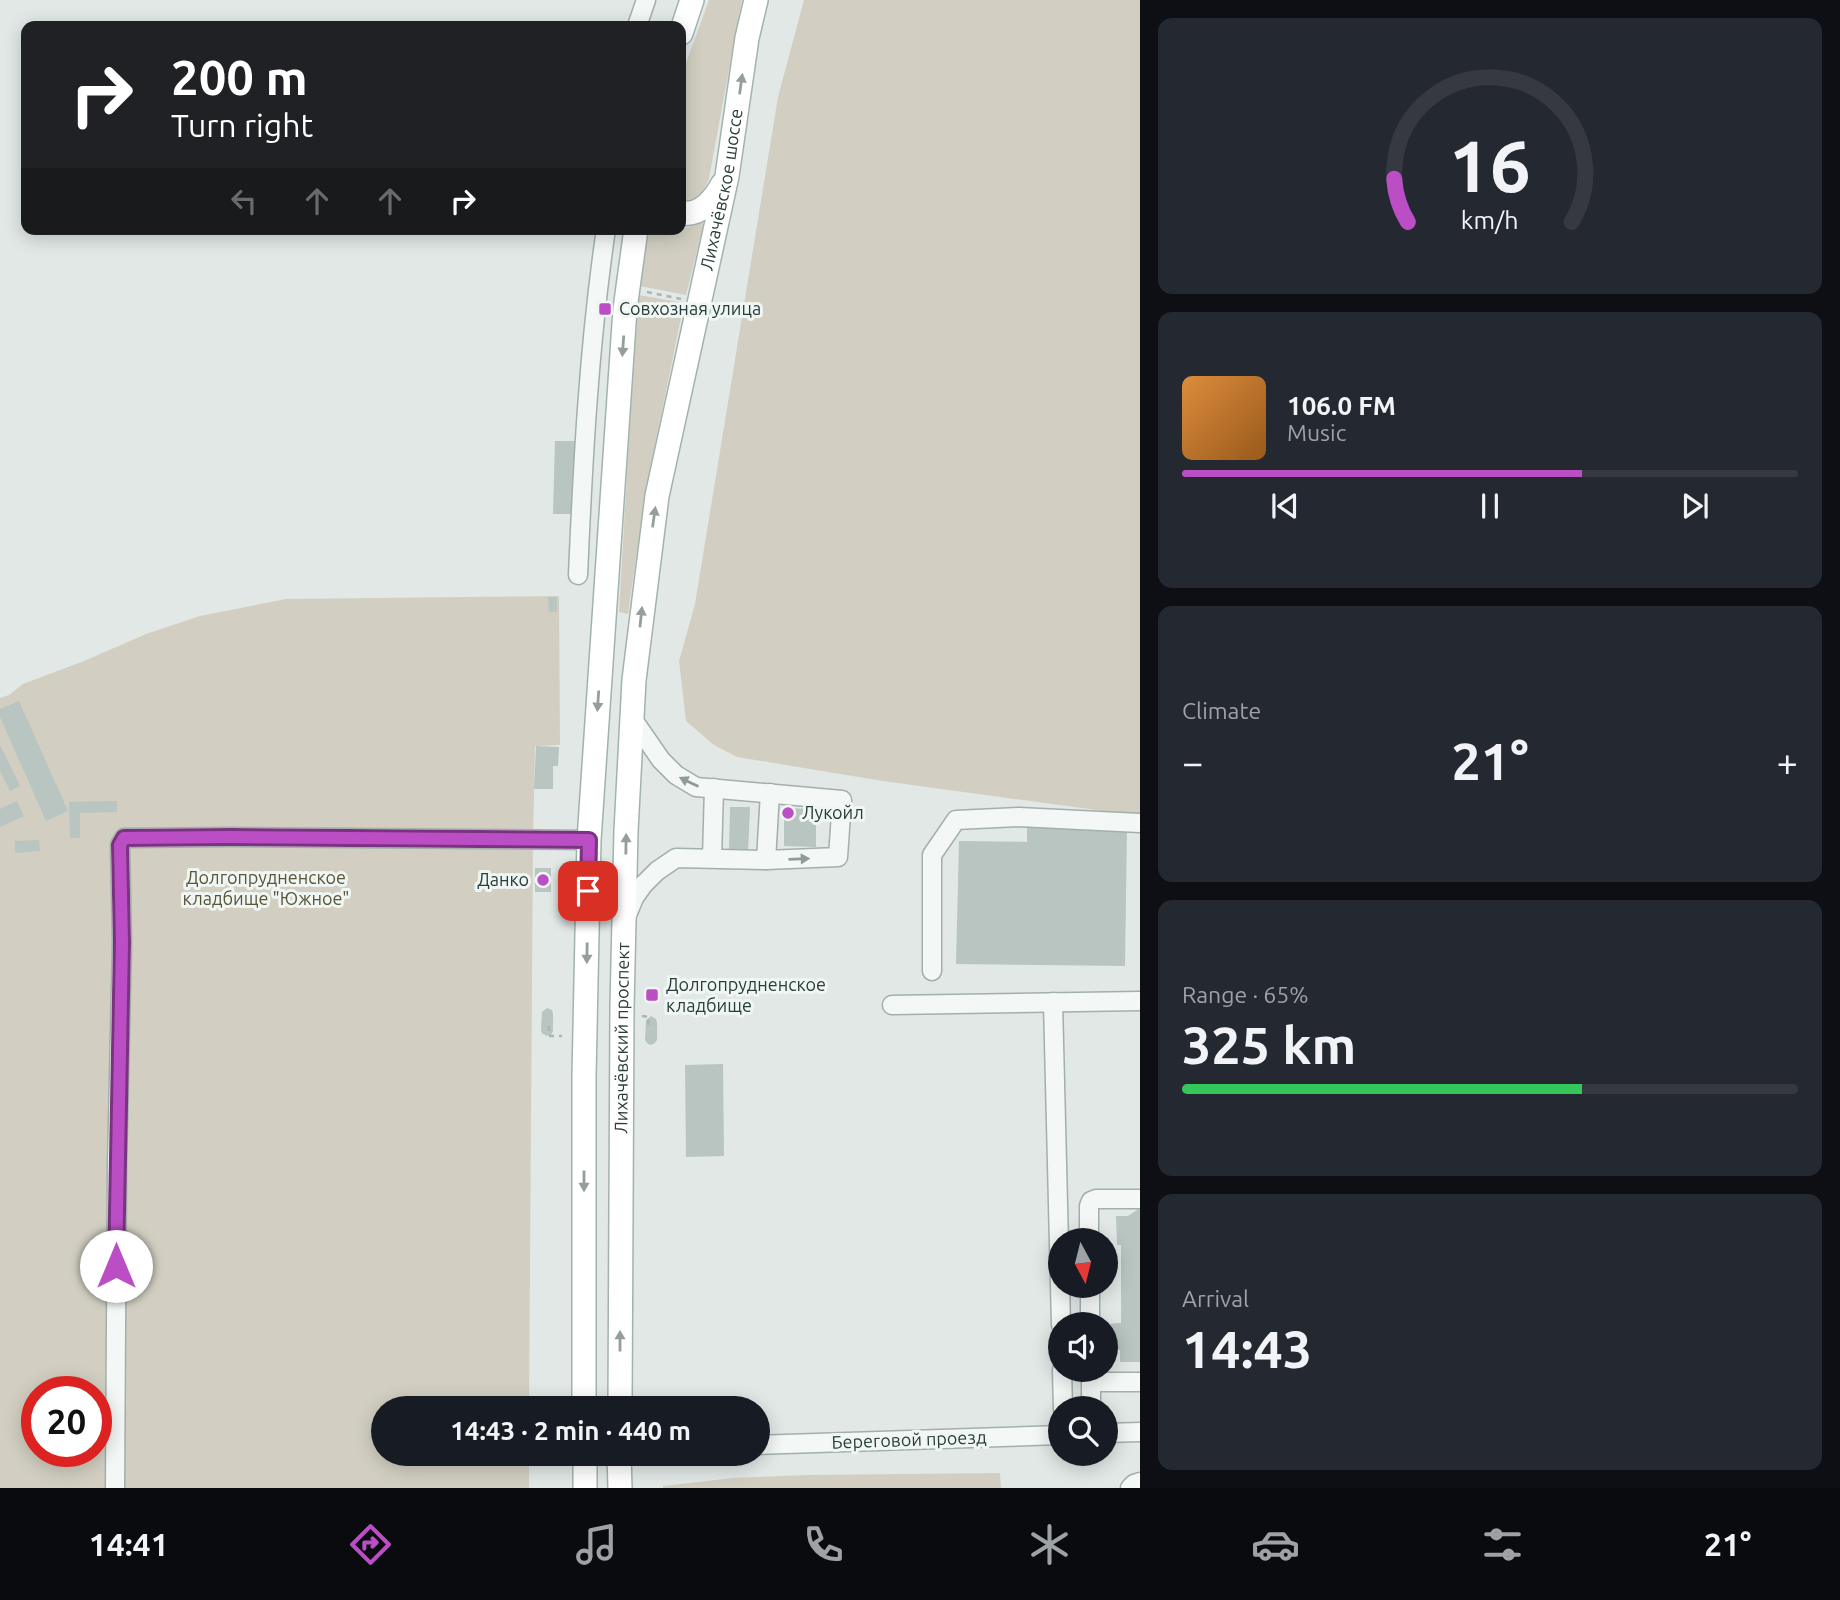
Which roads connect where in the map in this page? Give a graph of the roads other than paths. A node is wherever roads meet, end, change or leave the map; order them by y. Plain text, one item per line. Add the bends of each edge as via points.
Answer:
1 (646, 0) edge
2 (692, 0) edge
3 (755, 0) edge
4 (639, 21) edge
5 (685, 21) edge
6 (727, 176) junction
7 (686, 214) edge
8 (605, 235) edge
9 (635, 235) edge
10 (578, 575) dead end
11 (645, 584) joint
12 (632, 718) junction
13 (714, 788) junction
14 (770, 793) junction
15 (1140, 823) edge
16 (589, 840) junction
17 (712, 858) junction
18 (766, 860) junction
19 (625, 921) junction
20 (932, 971) dead end
21 (1140, 1001) edge
22 (1053, 1002) junction
23 (892, 1005) dead end
24 (1140, 1199) edge
25 (1089, 1228) edge
26 (1061, 1312) edge
27 (1118, 1379) edge
28 (1140, 1382) edge
29 (584, 1396) edge
30 (620, 1396) edge
31 (1140, 1432) edge
32 (1118, 1433) edge
33 (1048, 1435) edge
34 (770, 1446) edge
35 (584, 1466) edge
36 (619, 1466) edge
37 (1140, 1482) edge
38 (114, 1488) edge
39 (585, 1488) edge
40 (620, 1488) edge
41 (1130, 1488) edge

1 - 4 street
2 - 5 main road
6 -> 3 main road, Лихачёвское шоссе
6 - 7 main road via 716,197
11 -> 6 main road, Лихачёвское шоссе via 657,496
8 - 10 street via 584,432
9 -> 16 main road via 625,309
12 -> 11 main road, Лихачёвский проспект
13 -> 12 street via 696,787 676,775
19 -> 12 main road, Лихачёвский проспект
13 - 14 street
13 - 17 street
14 - 18 street
18 -> 14 street via 838,858 842,800
15 - 20 street via 1019,817 956,820 932,855
16 -> 29 main road
16 - 38 street via 124,838 120,845
17 - 18 street
17 - 19 street via 677,858 657,871 634,898
30 -> 19 main road, Лихачёвский проспект
21 - 22 street
22 - 23 street
22 - 26 street
24 - 25 street via 1091,1201
27 - 28 street
31 - 32 street
33 - 34 street, Береговой проезд
35 - 39 main road
36 - 40 main road
37 - 41 street

